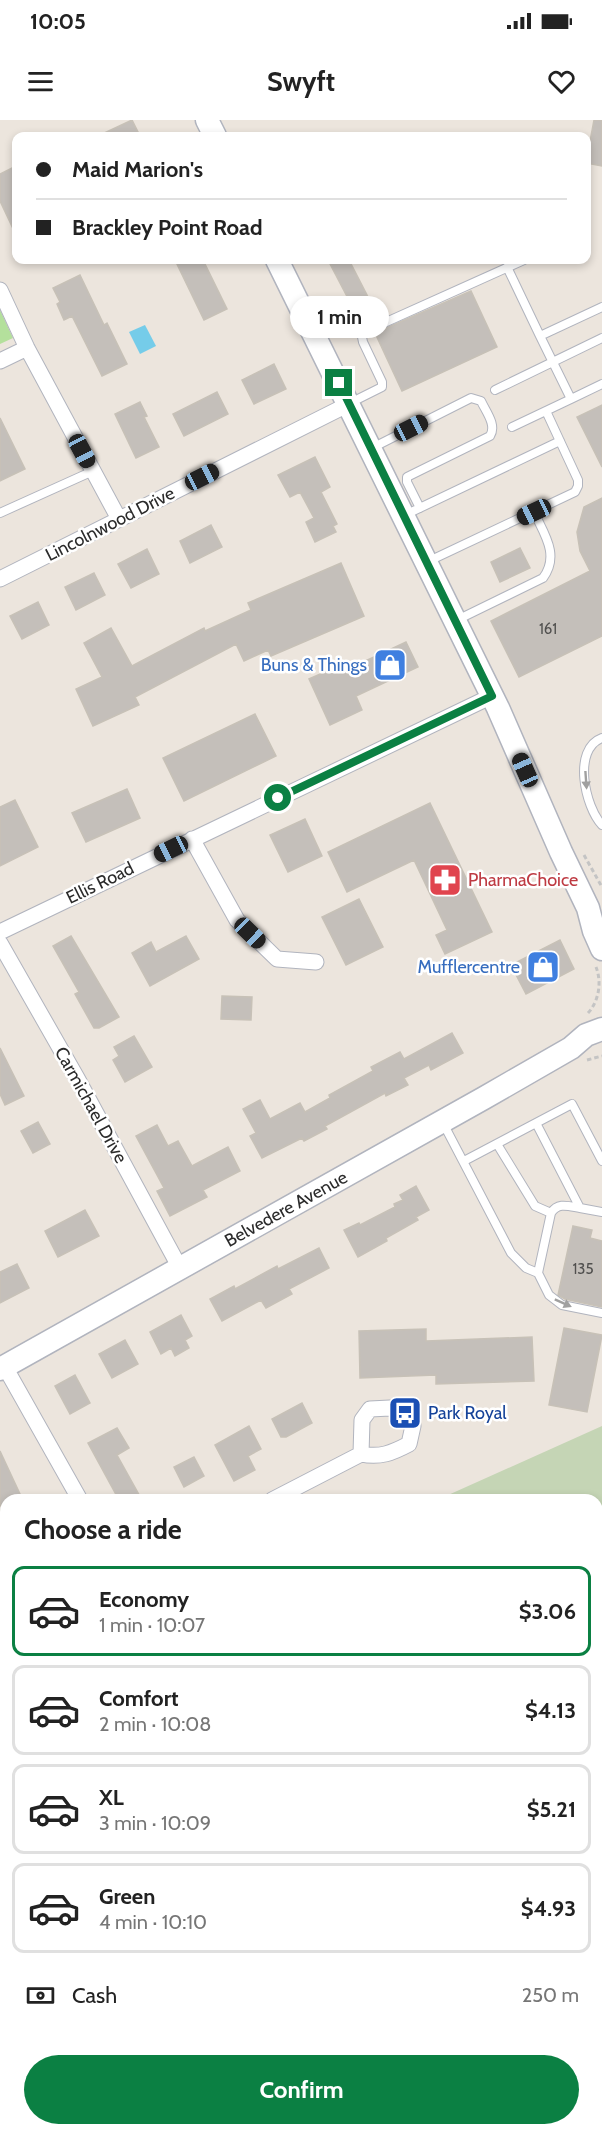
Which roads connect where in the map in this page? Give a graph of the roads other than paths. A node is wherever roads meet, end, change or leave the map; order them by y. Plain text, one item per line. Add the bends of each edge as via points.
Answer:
1 (279, 264) edge
2 (514, 264) edge
3 (507, 267) junction
4 (0, 290) edge
5 (602, 307) edge
6 (540, 336) junction
7 (602, 338) edge
8 (27, 348) junction
9 (0, 361) edge
10 (553, 361) junction
11 (602, 384) edge
12 (495, 390) dead end
13 (571, 399) junction
14 (349, 404) junction
15 (546, 411) junction
16 (512, 428) dead end
17 (560, 441) junction
18 (371, 448) junction
19 (93, 471) junction
20 (412, 512) junction
21 (534, 512) junction
22 (0, 513) edge
23 (119, 519) junction
24 (427, 562) junction
25 (0, 579) edge
26 (456, 621) junction
27 (492, 696) junction
28 (602, 738) edge
29 (602, 825) edge
30 (192, 839) junction
31 (595, 915) edge
32 (0, 932) edge
33 (0, 943) edge
34 (599, 957) edge
35 (316, 962) dead end
36 (592, 1027) edge
37 (442, 1122) junction
38 (536, 1123) junction
39 (497, 1144) junction
40 (464, 1161) junction
41 (602, 1161) edge
42 (580, 1208) junction
43 (602, 1212) edge
44 (551, 1213) junction
45 (180, 1268) junction
46 (538, 1273) junction
47 (602, 1313) edge
48 (2, 1368) edge
49 (361, 1454) dead end
50 (76, 1494) edge
51 (284, 1494) edge

1 - 14 main road
2 - 3 lane
3 - 6 lane
3 - 14 lane via 364,332 363,342 382,387
4 - 8 street
5 - 6 lane
6 - 10 lane
7 - 10 lane
8 - 9 street
8 - 19 street
10 - 12 lane
10 - 13 lane
11 - 13 lane
13 - 15 lane
14 - 18 main road
14 - 23 street, Lincolnwood Drive
15 - 16 lane
15 - 17 lane
17 - 20 lane
17 - 21 lane via 578,486 575,492
18 - 20 main road
18 - 20 lane via 471,398 481,401 492,425 490,436 407,477
19 - 22 lane
19 - 23 street
20 - 24 main road
21 - 24 lane
21 - 26 lane via 551,549 543,578
23 - 25 street, Lincolnwood Drive
24 - 26 main road
26 - 27 main road
27 - 30 street, Ellis Road
27 - 31 main road via 561,852
28 -> 29 lane via 590,746 585,764 588,800
30 - 32 street, Ellis Road
30 - 35 street via 237,920 277,958
31 - 34 main road
33 - 45 street, Carmichael Drive
36 - 37 main road, Belvedere Avenue
37 - 40 lane
37 - 45 main road, Belvedere Avenue
38 - 39 lane
38 - 41 lane via 572,1104
38 - 42 lane
39 - 40 lane
39 - 44 lane via 535,1206
40 - 46 lane via 511,1253 526,1268
42 - 43 lane
42 - 44 lane via 561,1205
44 - 46 lane
45 - 48 main road, Belvedere Avenue
46 -> 47 lane via 549,1295 562,1305
48 - 50 street
49 - 51 street

